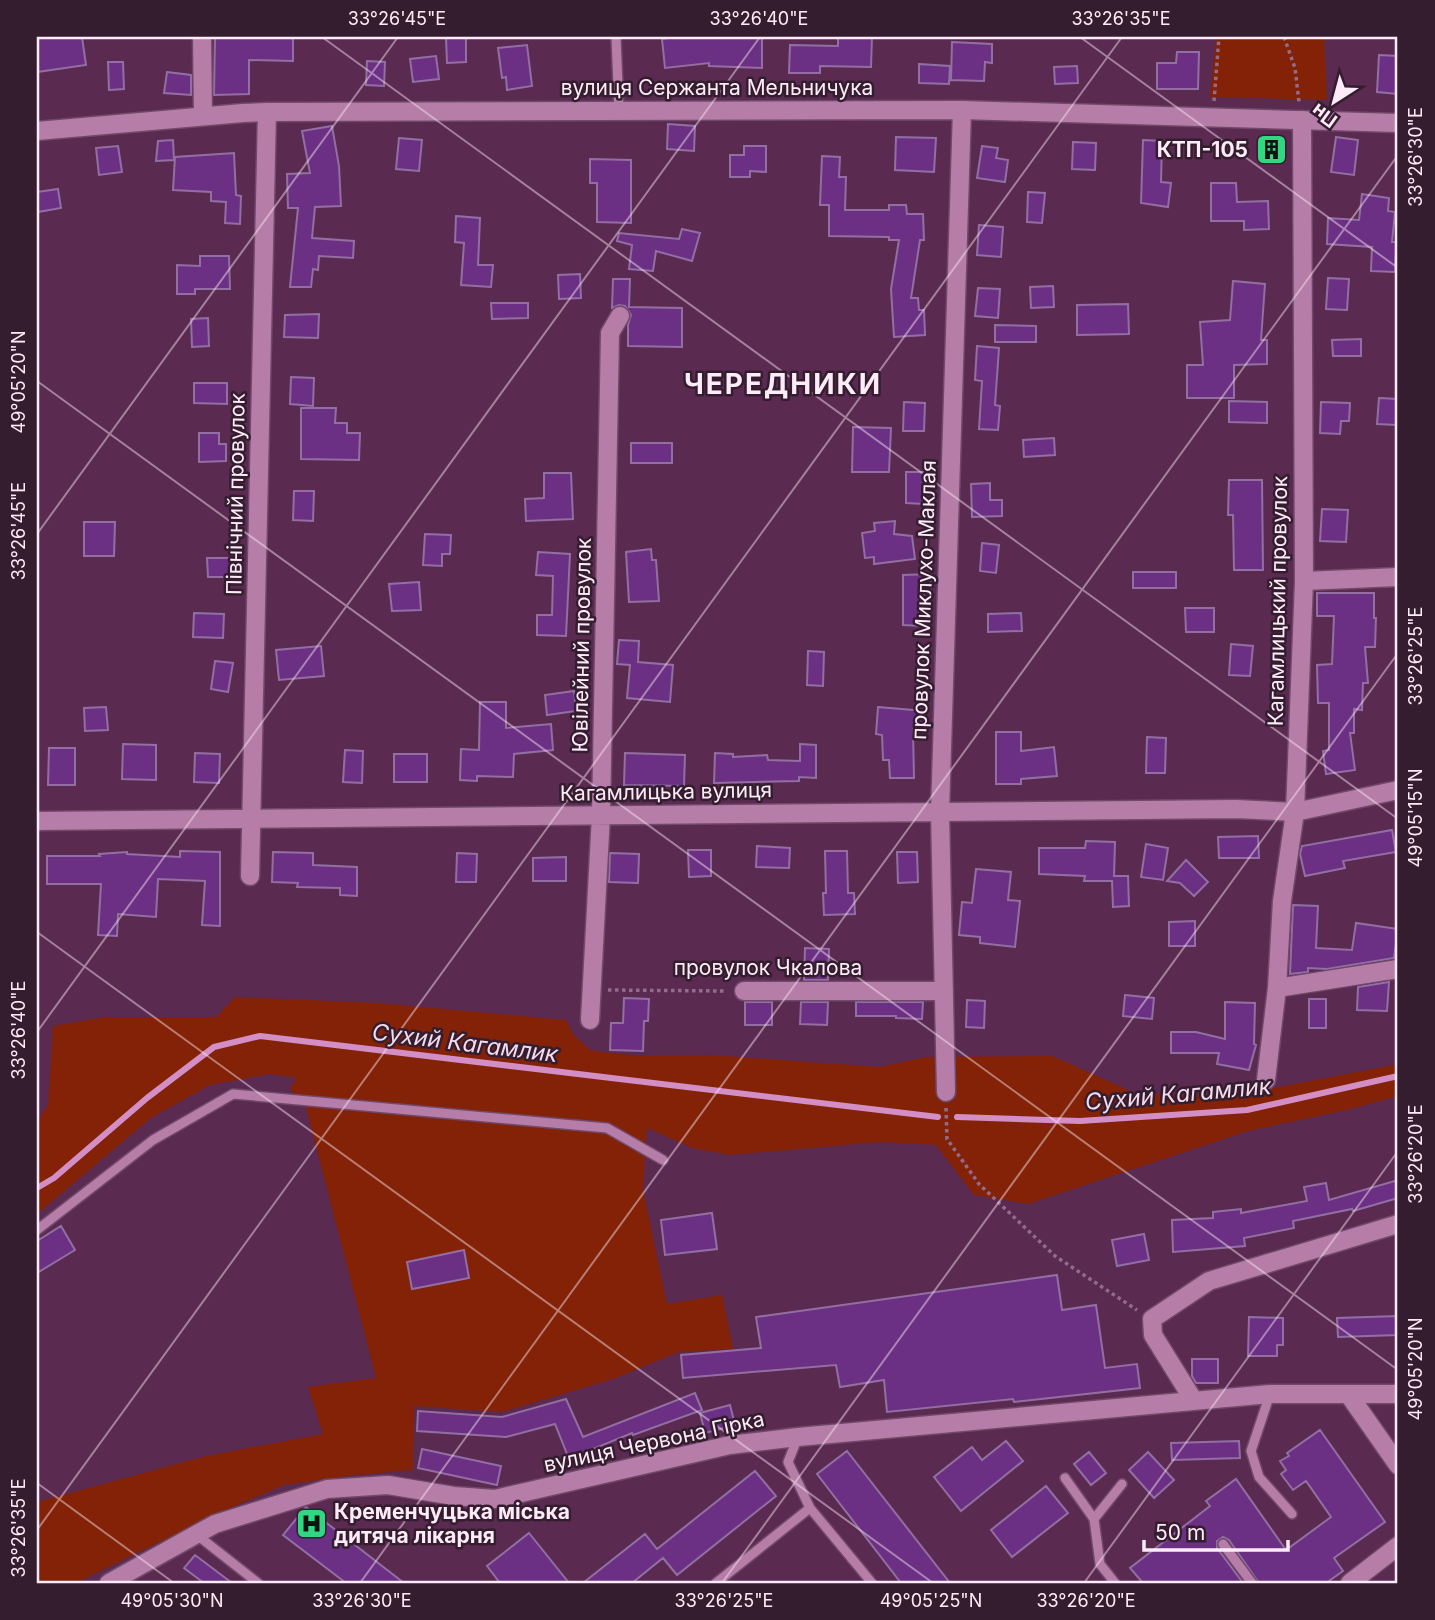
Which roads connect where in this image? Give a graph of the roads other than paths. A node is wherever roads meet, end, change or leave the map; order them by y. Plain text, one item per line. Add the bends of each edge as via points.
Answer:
1 (202, 37) edge
2 (616, 37) edge
3 (962, 110) junction
4 (619, 111) junction
5 (267, 112) junction
6 (202, 116) junction
7 (1301, 120) junction
8 (1398, 123) edge
9 (37, 131) edge
10 (620, 316) dead end
11 (1398, 577) edge
12 (1304, 581) junction
13 (1398, 790) edge
14 (1295, 812) junction
15 (940, 813) junction
16 (601, 816) junction
17 (252, 819) junction
18 (37, 821) edge
19 (250, 876) dead end
20 (1398, 969) edge
21 (1278, 988) junction
22 (944, 990) junction
23 (744, 991) road end
24 (590, 1020) dead end
25 (1266, 1080) dead end
26 (946, 1092) road end
27 (663, 1160) dead end
28 (1398, 1224) edge
29 (37, 1230) edge
30 (1270, 1394) junction
31 (1398, 1394) edge
32 (1349, 1395) junction
33 (1194, 1401) junction
34 (798, 1437) junction
35 (1398, 1465) edge
36 (1065, 1478) dead end
37 (1122, 1484) dead end
38 (810, 1508) junction
39 (1292, 1514) dead end
40 (1094, 1520) junction
41 (196, 1534) junction
42 (1223, 1544) dead end
43 (1398, 1546) edge
44 (109, 1583) edge
45 (258, 1583) edge
46 (716, 1583) edge
47 (872, 1583) edge
48 (1115, 1583) edge
49 (1252, 1583) edge
50 (1350, 1583) edge

1 - 6 street
2 - 4 lane
3 - 4 street, вулиця Сержанта Мельничука
3 - 7 street, вулиця Сержанта Мельничука
3 - 15 street, провулок Миклухо-Маклая
4 - 5 street, вулиця Сержанта Мельничука
5 - 6 street, вулиця Сержанта Мельничука
5 - 17 street, Північний провулок
6 - 9 street, вулиця Сержанта Мельничука
7 - 8 street, вулиця Сержанта Мельничука
7 - 12 street, Кагамлицький провулок
10 - 16 street, Ювілейний провулок via 610,332
11 - 12 street
12 - 14 street, Кагамлицький провулок
13 - 14 street, Кагамлицька вулиця
14 - 15 street, Кагамлицька вулиця
14 - 21 street, Кагамлицький провулок via 1282,901
15 - 16 street, Кагамлицька вулиця
15 - 22 street, провулок Миклухо-Маклая
16 - 17 street, Кагамлицька вулиця
16 - 24 street, Ювілейний провулок
17 - 18 street, Кагамлицька вулиця
17 - 19 street, Північний провулок
20 - 21 street
21 - 25 street, Кагамлицький провулок
22 - 23 street, провулок Чкалова
22 - 26 street, провулок Миклухо-Маклая
27 - 29 lane via 607,1128 233,1094 153,1140
28 - 33 street via 1209,1281 1152,1319 1153,1335
30 - 32 street, вулиця Червона Гірка
30 - 33 street, вулиця Червона Гірка
30 - 39 lane via 1251,1451 1259,1477
31 - 32 street, вулиця Червона Гірка
32 - 35 street
33 - 34 street, вулиця Червона Гірка
34 - 38 lane via 788,1462
34 - 41 street, вулиця Червона Гірка via 730,1445 495,1499 388,1485 327,1489
36 - 40 lane
37 - 40 lane
38 - 46 lane
38 - 47 lane
40 - 48 lane via 1100,1564
41 - 44 street, вулиця Червона Гірка
41 - 45 lane
42 - 49 lane
43 - 50 street

